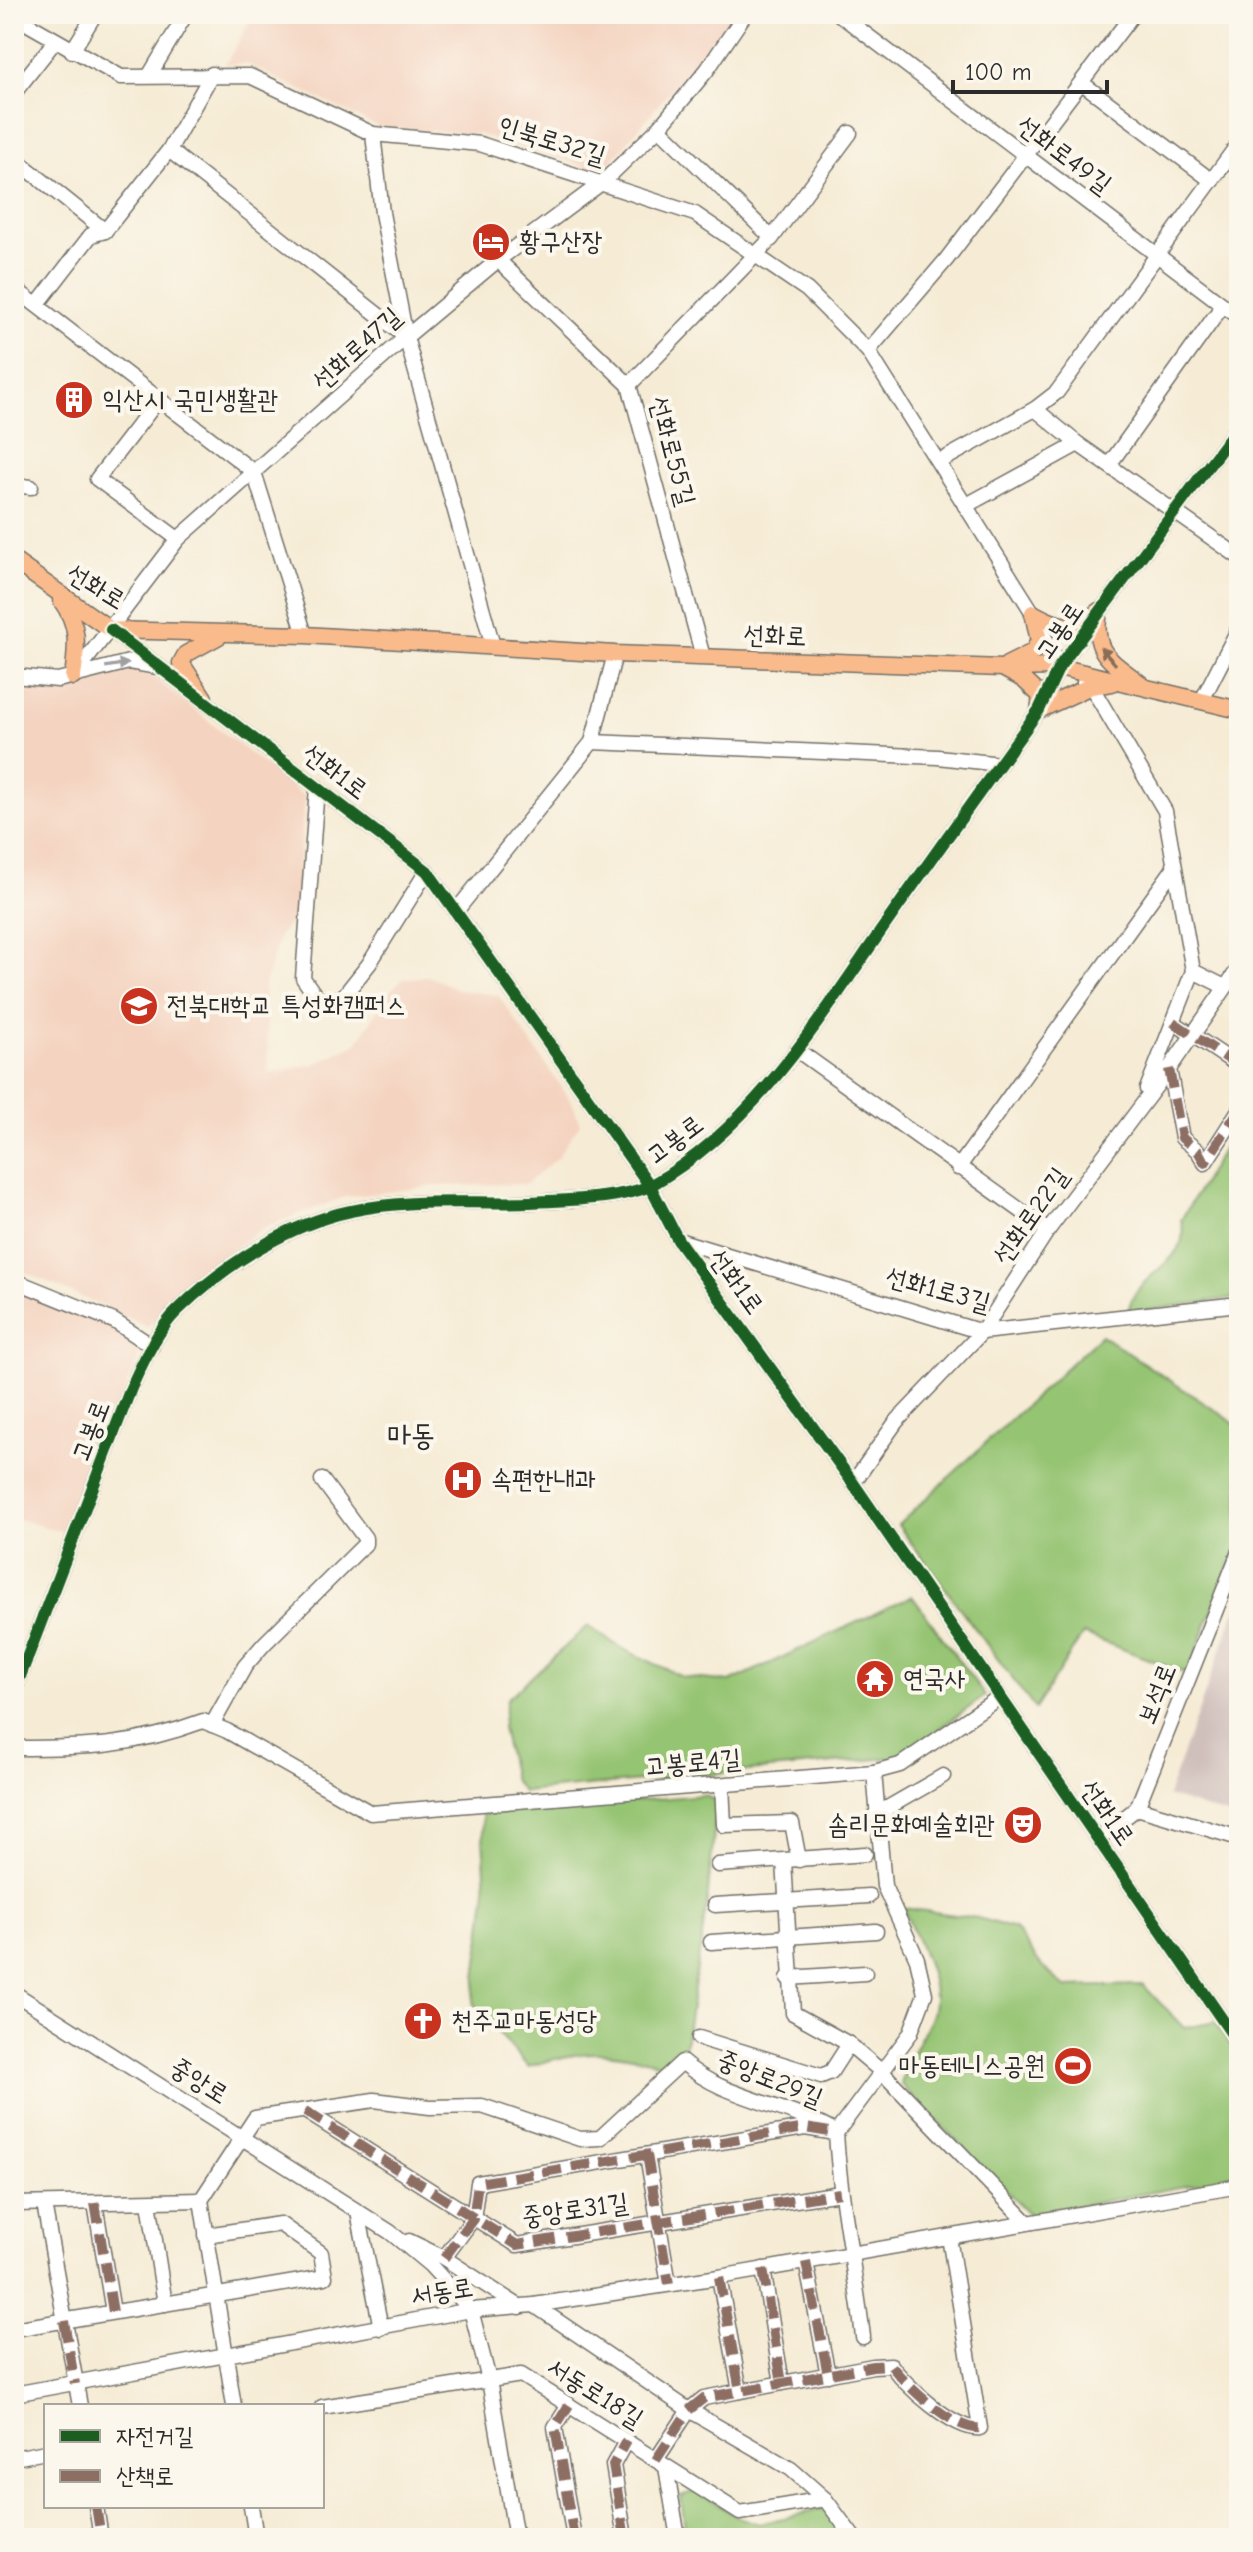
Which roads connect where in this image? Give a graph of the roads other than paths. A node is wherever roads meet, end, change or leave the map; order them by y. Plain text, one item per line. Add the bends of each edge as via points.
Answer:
1 (95, 14) edge
2 (186, 14) edge
3 (745, 14) edge
4 (839, 14) edge
5 (1133, 14) edge
6 (14, 16) edge
7 (55, 41) junction
8 (72, 51) junction
9 (212, 74) junction
10 (149, 76) junction
11 (1082, 83) junction
12 (14, 93) edge
13 (659, 128) junction
14 (850, 133) dead end
15 (373, 134) junction
16 (1239, 143) edge
17 (169, 150) junction
18 (1026, 156) junction
19 (14, 158) edge
20 (604, 181) junction
21 (1212, 181) junction
22 (105, 231) junction
23 (772, 238) junction
24 (757, 254) junction
25 (1157, 255) junction
26 (498, 260) junction
27 (14, 288) edge
28 (37, 305) junction
29 (1223, 305) junction
30 (1239, 317) edge
31 (406, 337) junction
32 (868, 351) junction
33 (629, 385) junction
34 (158, 400) junction
35 (1035, 409) junction
36 (1239, 425) edge
37 (1078, 444) junction
38 (939, 462) junction
39 (1109, 465) junction
40 (254, 472) junction
41 (14, 485) edge
42 (31, 487) dead end
43 (965, 506) junction
44 (1175, 512) junction
45 (178, 539) junction
46 (1239, 557) edge
47 (14, 561) edge
48 (52, 589) junction
49 (1099, 611) junction
50 (1033, 613) junction
51 (1239, 628) edge
52 (111, 630) junction
53 (220, 635) junction
54 (305, 635) junction
55 (493, 646) junction
56 (615, 654) junction
57 (703, 657) junction
58 (1059, 667) junction
59 (163, 668) junction
60 (1002, 668) junction
61 (14, 676) edge
62 (73, 677) junction
63 (1091, 686) junction
64 (1146, 688) junction
65 (204, 698) junction
66 (1202, 700) junction
67 (1039, 710) junction
68 (1239, 710) edge
69 (592, 742) junction
70 (1000, 764) junction
71 (317, 787) junction
72 (1174, 868) junction
73 (427, 871) junction
74 (457, 910) junction
75 (1239, 968) edge
76 (1193, 971) junction
77 (1225, 987) junction
78 (1173, 1022) junction
79 (1193, 1036) junction
80 (797, 1050) junction
81 (1239, 1066) edge
82 (1169, 1069) junction
83 (1142, 1101) junction
84 (1239, 1110) edge
85 (958, 1168) junction
86 (650, 1186) junction
87 (1048, 1230) junction
88 (678, 1240) junction
89 (14, 1276) edge
90 (1239, 1304) edge
91 (982, 1332) junction
92 (152, 1346) junction
93 (322, 1480) dead end
94 (853, 1483) junction
95 (1239, 1552) edge
96 (14, 1692) edge
97 (998, 1698) junction
98 (212, 1725) junction
99 (14, 1748) edge
100 (874, 1772) junction
101 (943, 1776) dead end
102 (722, 1785) junction
103 (1137, 1808) junction
104 (875, 1815) junction
105 (1099, 1838) junction
106 (1239, 1838) edge
107 (865, 1854) dead end
108 (792, 1861) junction
109 (718, 1865) dead end
110 (869, 1896) dead end
111 (785, 1902) junction
112 (715, 1905) dead end
113 (876, 1931) dead end
114 (786, 1939) junction
115 (711, 1942) dead end
116 (865, 1973) dead end
117 (788, 1978) junction
118 (14, 1993) edge
119 (699, 2038) dead end
120 (849, 2044) junction
121 (1239, 2044) edge
122 (882, 2072) junction
123 (305, 2111) junction
124 (836, 2133) junction
125 (241, 2136) junction
126 (647, 2155) junction
127 (1239, 2186) edge
128 (840, 2193) junction
129 (201, 2200) junction
130 (149, 2202) junction
131 (95, 2203) junction
132 (14, 2204) edge
133 (44, 2204) junction
134 (358, 2212) junction
135 (473, 2219) junction
136 (1026, 2221) junction
137 (658, 2222) junction
138 (390, 2232) junction
139 (206, 2235) junction
140 (949, 2237) junction
141 (853, 2253) junction
142 (444, 2258) junction
143 (806, 2262) junction
144 (763, 2269) junction
145 (719, 2277) junction
146 (669, 2284) junction
147 (215, 2295) junction
148 (165, 2304) junction
149 (527, 2306) junction
150 (471, 2310) junction
151 (113, 2312) junction
152 (64, 2321) junction
153 (14, 2326) edge
154 (381, 2328) junction
155 (863, 2337) dead end
156 (226, 2358) junction
157 (828, 2375) junction
158 (489, 2380) junction
159 (782, 2383) junction
160 (75, 2384) junction
161 (740, 2391) junction
162 (14, 2394) edge
163 (80, 2404) edge
164 (234, 2404) edge
165 (569, 2405) junction
166 (324, 2407) edge
167 (689, 2410) junction
168 (626, 2441) junction
169 (44, 2452) edge
170 (14, 2458) edge
171 (661, 2464) junction
172 (825, 2499) junction
173 (96, 2508) edge
174 (251, 2508) edge
175 (101, 2538) edge
176 (256, 2538) edge
177 (516, 2538) edge
178 (574, 2538) edge
179 (625, 2538) edge
180 (678, 2538) edge
181 (854, 2538) edge

1 - 8 street
2 - 10 street
3 - 13 street, 선화로47길
4 - 18 street, 선화로49길
5 - 11 street
6 - 7 street, 인북로32길
7 - 8 street, 인북로32길
7 - 12 street
8 - 10 street, 인북로32길 via 121,77
9 - 10 street, 인북로32길
9 - 15 street, 인북로32길 via 250,76
9 - 17 street
11 - 18 street
11 - 21 street
13 - 20 street, 선화로47길
13 - 23 street
14 - 23 street
15 - 20 street, 인북로32길 via 480,144
15 - 31 street
16 - 21 street
17 - 22 street
17 - 31 street
18 - 25 street, 선화로49길
18 - 32 street
19 - 22 street
20 - 24 street, 인북로32길 via 695,214
20 - 26 street, 선화로47길
21 - 25 street
22 - 28 street via 91,235
23 - 24 street
24 - 32 street, 인북로32길 via 807,290
24 - 33 street
25 - 29 street, 선화로49길
25 - 35 street via 1057,392
26 - 31 street, 선화로47길
26 - 33 street, 선화로55길
27 - 28 street
28 - 34 street
29 - 30 street, 선화로49길
29 - 39 street
31 - 40 street, 선화로47길
31 - 55 street
32 - 38 street, 인북로32길
33 - 57 street, 선화로55길
34 - 40 street
34 - 45 street via 97,479
35 - 37 street
35 - 38 street
36 - 44 street, 고봉로
37 - 39 street
37 - 43 street
38 - 43 street, 인북로32길
39 - 44 street
40 - 45 street, 선화로47길
40 - 54 street
41 - 42 street
43 - 50 street, 인북로32길
44 - 46 street
44 - 49 street, 고봉로
45 - 52 street, 선화로47길
47 - 48 main road, 선화로
48 - 52 main road, 선화로
48 - 62 main road via 73,616
49 - 50 main road via 1082,625 1054,625
49 - 58 street, 고봉로
64 -> 49 main road via 1100,649
50 - 58 street, 인북로32길
50 - 60 main road via 1039,641 1033,652
51 - 66 street
52 - 53 main road, 선화로
52 - 59 street, 선화1로
52 - 62 street, 선화로47길
53 - 54 main road, 선화로
53 - 65 main road via 186,654 181,663
54 - 55 main road, 선화로
55 - 56 main road, 선화로
56 - 57 main road, 선화로
56 - 69 street
57 - 60 main road, 선화로
58 - 60 main road, 선화로
58 - 63 street
58 - 64 main road, 선화로
58 - 67 street, 고봉로
62 -> 59 street via 129,662
59 - 65 street, 선화1로
60 - 67 main road via 1035,688 1041,696
61 - 62 street via 41,681
63 - 64 main road via 1107,682
63 - 67 main road
63 - 72 street via 1165,811
64 - 66 main road, 선화로
65 - 71 street, 선화1로
66 - 68 main road, 선화로
67 - 70 street, 고봉로
69 - 70 street
69 - 74 street
70 - 80 street, 고봉로
71 - 73 street, 선화1로
71 - 73 street via 303,978 319,1001 342,998
72 - 76 street
72 - 85 street
73 - 74 street, 선화1로
74 - 86 street, 선화1로
75 - 77 street, 선화로22길
76 - 77 street
76 - 78 street
77 - 79 street, 선화로22길
78 - 79 street
78 - 83 street
79 - 81 street
79 - 82 street, 선화로22길
80 - 85 street
80 - 86 street, 고봉로 via 730,1125
82 - 83 street, 선화로22길
82 - 84 street via 1176,1125 1205,1163
83 - 87 street, 선화로22길
85 - 87 street
86 - 88 street, 선화1로
86 - 92 street, 고봉로 via 563,1201 407,1204 326,1218 274,1240 220,1276 176,1311
87 - 91 street, 선화로22길
88 - 91 street, 선화1로3길
88 - 94 street, 선화1로
89 - 92 street via 114,1321
90 - 91 street, 선화1로3길
91 - 94 street, 선화로22길 via 896,1422
92 - 96 street, 고봉로
93 - 98 street via 365,1544 245,1666
94 - 97 street, 선화1로
95 - 103 street, 보석로
97 - 100 street, 고봉로4길 via 900,1765
97 - 105 street, 선화1로
98 - 99 street via 203,1721 104,1748
98 - 102 street, 고봉로4길 via 371,1813
100 - 102 street, 고봉로4길
100 - 104 street
101 - 104 street
102 - 108 street via 724,1825 792,1823
103 - 105 street, 보석로
103 - 106 street
104 - 122 street via 884,1886 917,1959 925,1994 910,2034
105 - 121 street, 선화1로
107 - 108 street
108 - 109 street
108 - 111 street
110 - 111 street
111 - 112 street
111 - 114 street
113 - 114 street
114 - 115 street
114 - 117 street
116 - 117 street
117 - 120 street via 795,2016
118 - 125 street, 중앙로
119 - 120 street via 821,2076 831,2072
120 - 122 street
122 - 124 street
122 - 136 street
123 - 124 street, 중앙로29길 via 374,2100 482,2106 580,2139 600,2138 682,2062 703,2081 808,2116
123 - 125 street, 중앙로29길 via 255,2118
123 - 135 street, 중앙로31길
124 - 126 street via 805,2128
124 - 128 street, 중앙로29길
125 - 129 street
125 - 134 street, 중앙로
126 - 135 street via 478,2183
126 - 137 street
127 - 136 street, 서동로
128 - 137 street, 중앙로31길
128 - 141 street, 중앙로29길
129 - 130 street
129 - 139 street
130 - 131 street
130 - 148 street
131 - 133 street
131 - 151 street
132 - 133 street
133 - 152 street
134 - 138 street, 중앙로
134 - 154 street
135 - 137 street, 중앙로31길 via 517,2245
135 - 142 street
136 - 140 street, 서동로
137 - 146 street
138 - 142 street
138 - 150 street, 중앙로
139 - 147 street
139 - 147 street via 280,2224 321,2253 325,2277
140 - 141 street, 서동로
140 - 157 street via 980,2428 972,2429 936,2408 891,2365
141 - 143 street, 서동로
141 - 155 street, 중앙로29길
142 - 149 street
143 - 144 street, 서동로
143 - 157 street
144 - 145 street, 서동로
144 - 159 street
145 - 146 street, 서동로
145 - 161 street
146 - 149 street, 서동로
147 - 148 street
147 - 156 street
148 - 151 street
149 - 150 street, 서동로
149 - 167 street
150 - 154 street, 서동로
150 - 158 street
151 - 152 street
152 - 153 street
152 - 160 street
154 - 156 street, 서동로
156 - 160 street, 서동로
156 - 164 street
157 - 159 street
158 - 165 street, 서동로18길 via 521,2375
158 - 166 street, 서동로18길
158 - 177 street
159 - 161 street
160 - 162 street, 서동로
160 - 163 street
161 - 167 street via 704,2398
165 - 168 street, 서동로18길
165 - 178 street via 555,2427
167 - 171 street
167 - 172 street via 791,2469
168 - 171 street, 서동로18길
168 - 179 street via 613,2465
169 - 170 street
171 - 172 street, 서동로18길 via 740,2513
171 - 180 street
172 - 181 street
173 - 175 street
174 - 176 street

